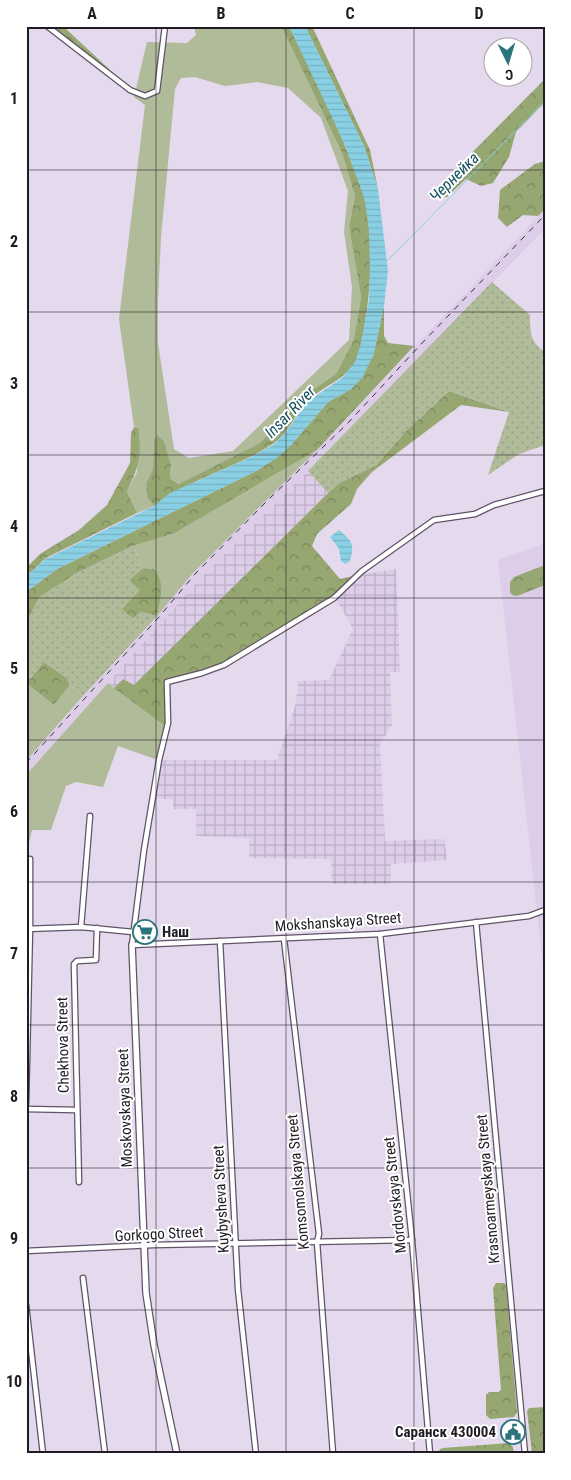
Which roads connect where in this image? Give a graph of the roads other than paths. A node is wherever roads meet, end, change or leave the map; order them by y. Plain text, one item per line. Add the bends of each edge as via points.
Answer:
1 (47, 26) edge
2 (166, 26) edge
3 (545, 490) edge
4 (90, 816) dead end
5 (30, 859) dead end
6 (545, 910) edge
7 (476, 922) junction
8 (81, 927) junction
9 (28, 928) edge
10 (97, 928) junction
11 (132, 932) junction
12 (380, 934) junction
13 (284, 939) junction
14 (220, 941) junction
15 (132, 946) junction
16 (26, 1103) edge
17 (26, 1109) edge
18 (77, 1110) junction
19 (78, 1182) dead end
20 (412, 1240) junction
21 (317, 1242) junction
22 (236, 1243) junction
23 (143, 1246) junction
24 (26, 1251) edge
25 (83, 1278) dead end
26 (26, 1305) edge
27 (43, 1454) edge
28 (105, 1454) edge
29 (177, 1454) edge
30 (256, 1454) edge
31 (333, 1454) edge
32 (430, 1454) edge
33 (525, 1454) edge

1 - 2 street via 130,90 145,96 157,92
3 - 11 street, Moskovskaya Street via 475,514 434,520 362,571 334,598 258,644 210,670 166,682 168,724 159,760
4 - 8 street
5 - 9 street
6 - 7 street, Mokshanskaya Street via 530,916
7 - 12 street, Mokshanskaya Street
7 - 33 street, Krasnoarmeyskaya Street
8 - 9 street
8 - 10 street
9 - 16 street
10 - 11 street
10 - 18 street, Chekhova Street via 96,960 74,964
11 - 15 street, Moskovskaya Street
12 - 13 street, Mokshanskaya Street
12 - 20 street, Mordovskaya Street
13 - 14 street, Mokshanskaya Street
13 - 21 street, Komsomolskaya Street via 319,1234
14 - 15 street, Mokshanskaya Street
14 - 22 street, Kuybysheva Street
15 - 23 street, Moskovskaya Street
17 - 18 street
18 - 19 street, Chekhova Street
20 - 21 street, Gorkogo Street
20 - 32 street, Mordovskaya Street
21 - 22 street, Gorkogo Street
21 - 31 street, Komsomolskaya Street
22 - 23 street, Gorkogo Street
22 - 30 street, Kuybysheva Street
23 - 24 street, Gorkogo Street
23 - 29 street, Moskovskaya Street via 151,1327
25 - 28 street
26 - 27 street

